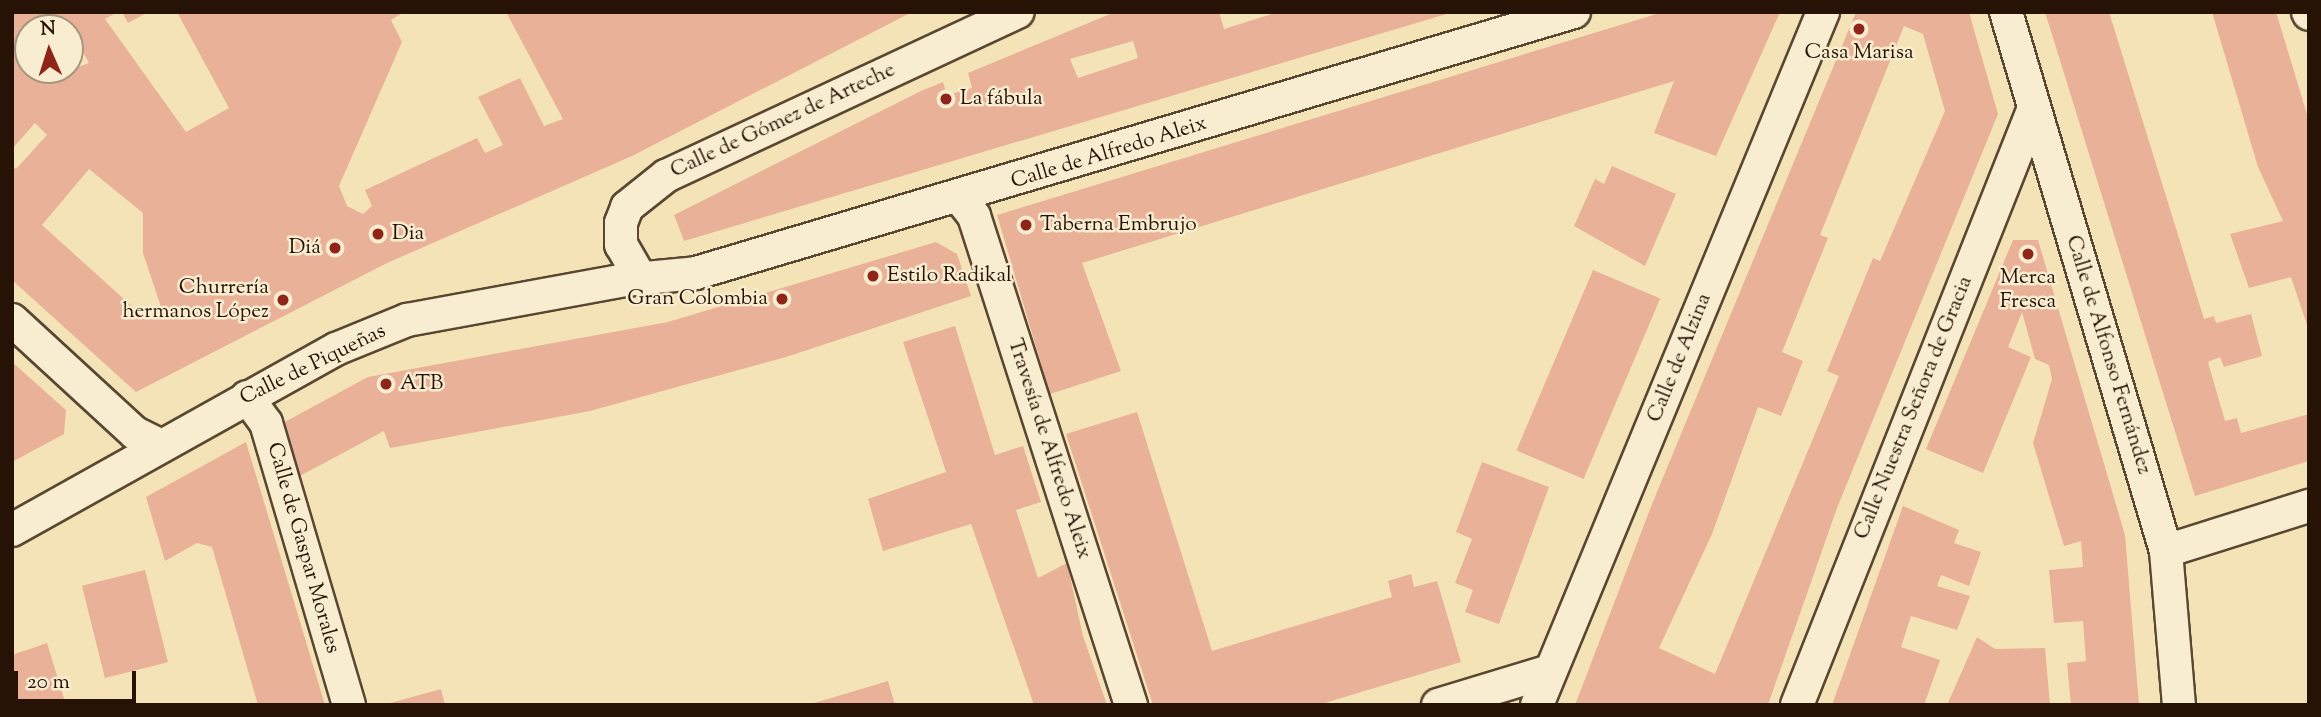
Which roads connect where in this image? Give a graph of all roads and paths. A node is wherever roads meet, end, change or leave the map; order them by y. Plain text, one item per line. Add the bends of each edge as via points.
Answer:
1 (1018, 12) edge
2 (1574, 12) edge
3 (1823, 12) edge
4 (2006, 12) edge
5 (2032, 113) junction
6 (960, 198) junction
7 (642, 279) junction
8 (12, 320) edge
9 (247, 397) junction
10 (160, 445) junction
11 (2309, 506) edge
12 (12, 530) edge
13 (2166, 551) junction
14 (1550, 671) junction
15 (349, 705) edge
16 (1131, 705) edge
17 (1438, 705) edge
18 (1537, 705) edge
19 (1797, 705) edge
20 (2179, 705) edge

1 - 7 street, Calle de Gómez de Arteche via 666,176 627,207 621,223 621,245
2 - 6 street, Calle de Alfredo Aleix
3 - 14 street, Calle de Alzina
4 - 5 street, Calle de Alfonso Fernández
5 - 13 street, Calle de Alfonso Fernández
5 - 19 street, Calle Nuestra Señora de Gracia
6 - 7 street, Calle de Alfredo Aleix via 696,273
6 - 16 street, Travesía de Alfredo Aleix via 974,216
7 - 9 street, Calle de Piqueñas via 407,320 346,344
8 - 10 street via 135,433
9 - 10 street, Calle de Piqueñas
9 - 15 street, Calle de Gaspar Morales via 266,423
10 - 12 street, Calle de Piqueñas
11 - 13 street
13 - 20 street, Calle de Alfonso Fernández
14 - 17 street
14 - 18 street, Calle de Alzina

